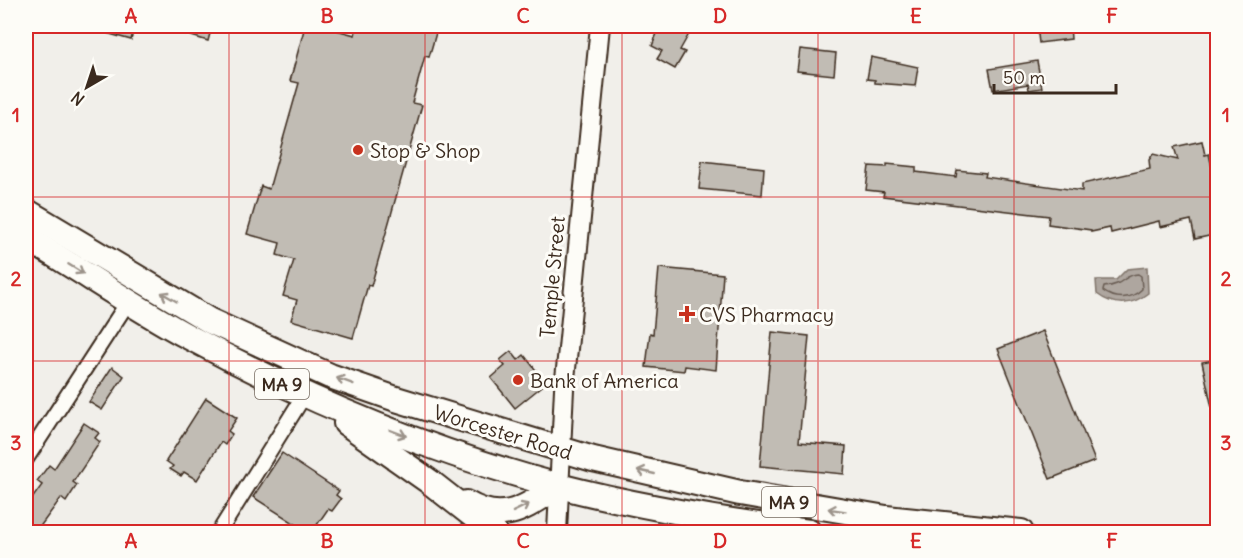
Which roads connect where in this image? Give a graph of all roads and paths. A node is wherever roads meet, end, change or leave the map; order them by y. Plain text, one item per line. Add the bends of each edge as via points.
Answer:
1 (600, 26) edge
2 (26, 211) edge
3 (26, 238) edge
4 (128, 302) junction
5 (305, 394) junction
6 (561, 450) junction
7 (26, 459) edge
8 (430, 482) junction
9 (559, 486) junction
10 (219, 532) edge
11 (494, 532) edge
12 (557, 532) edge
13 (809, 532) edge
14 (1021, 532) edge

1 - 6 street, Temple Street via 576,253
6 -> 2 highway, Worcester Road / MA 9 via 370,391 294,360 194,312
3 -> 4 highway, Worcester Road / MA 9
4 - 5 highway, Worcester Road / MA 9 via 210,349
4 - 7 street
5 - 8 highway
5 -> 9 highway, Worcester Road / MA 9 via 402,435
5 - 10 street
6 - 9 street, Temple Street
14 -> 6 highway, Worcester Road / MA 9 via 795,504
8 -> 9 highway via 474,508 499,514 521,509
8 - 11 highway
9 - 12 street, Temple Street
9 - 13 highway, Worcester Road / MA 9 via 670,511

